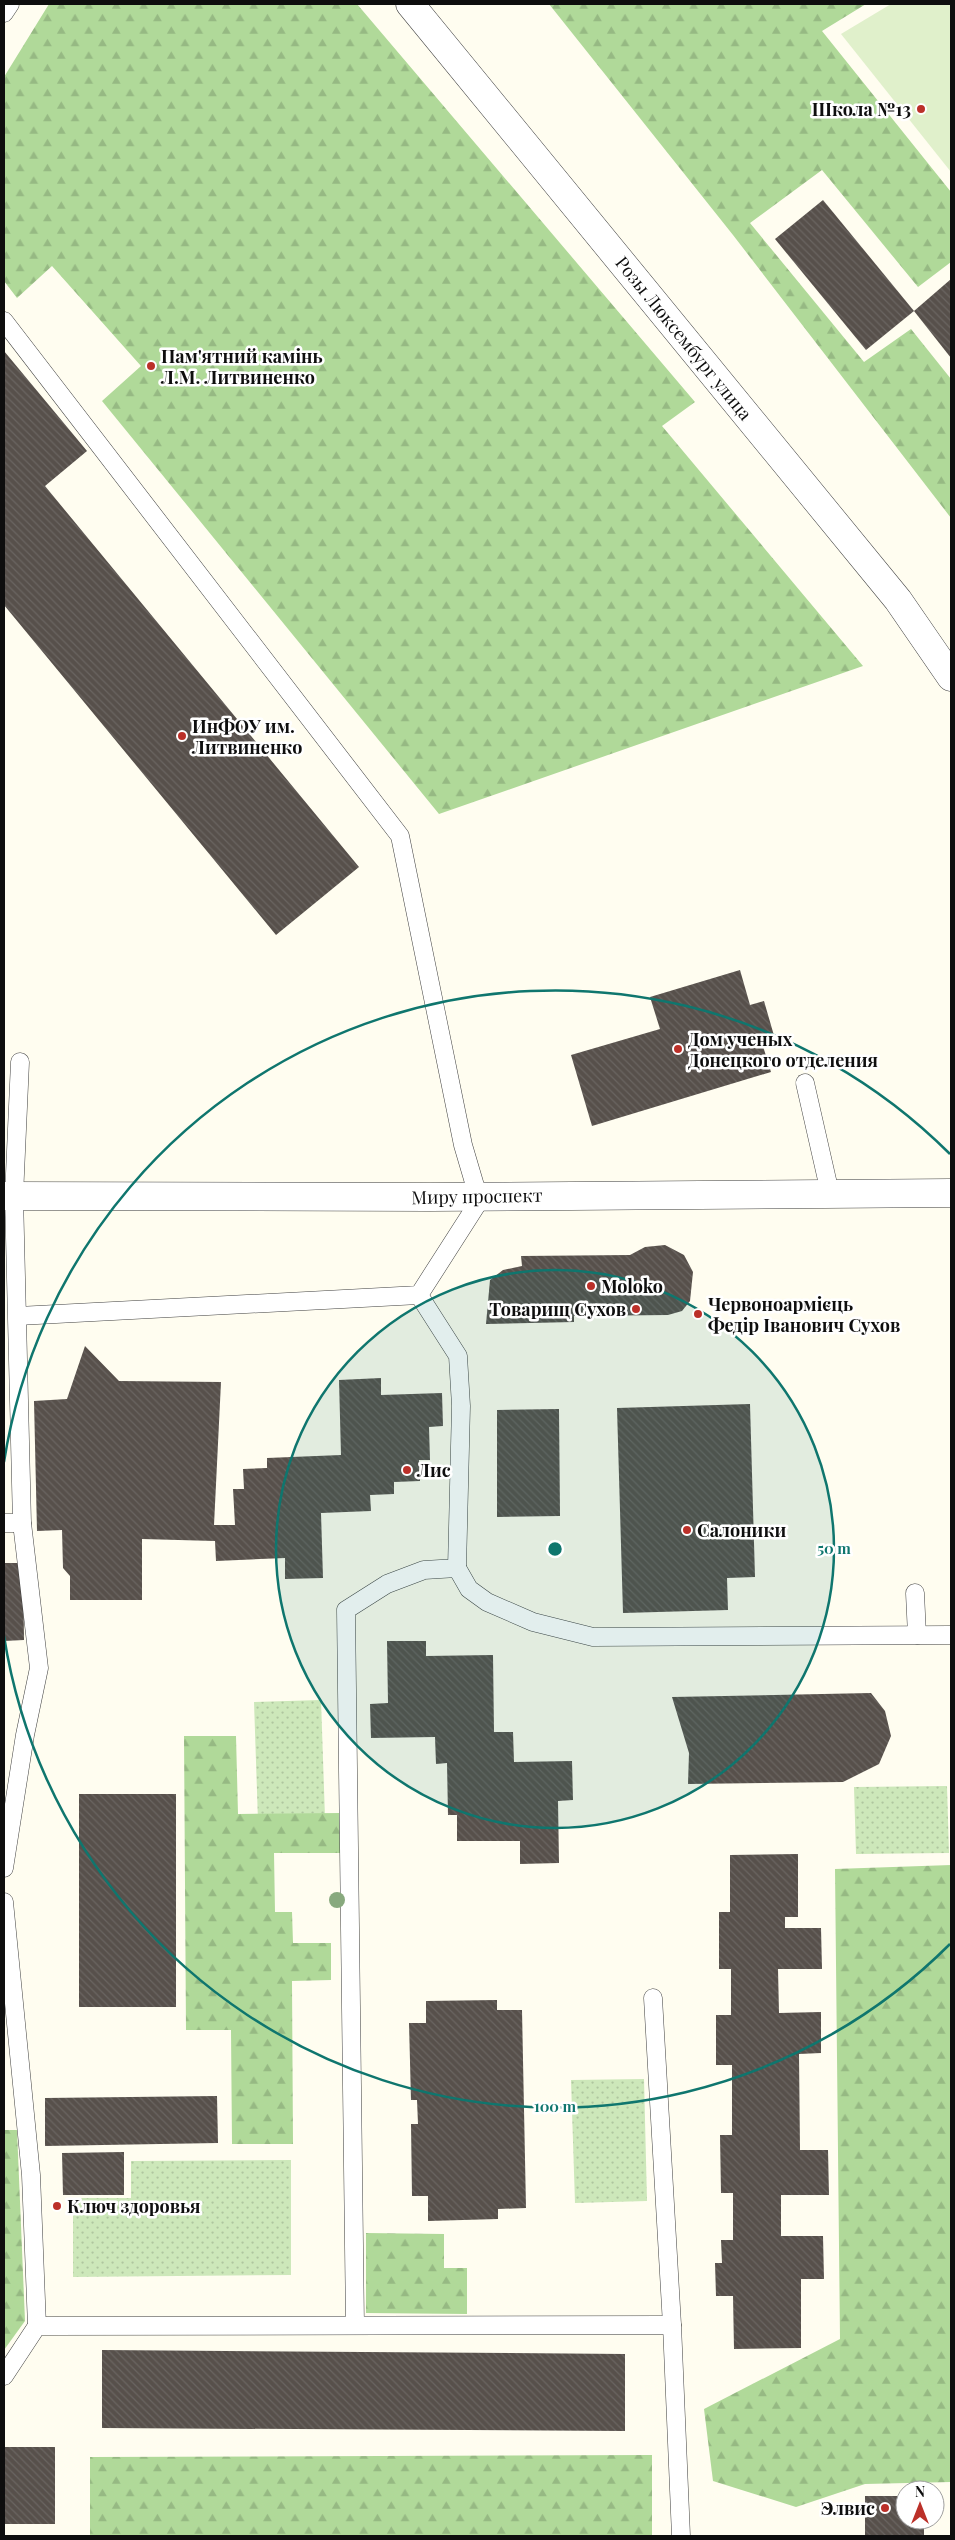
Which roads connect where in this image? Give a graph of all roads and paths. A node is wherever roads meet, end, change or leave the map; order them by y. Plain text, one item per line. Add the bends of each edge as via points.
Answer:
1 (10, 4) edge
2 (410, 4) edge
3 (4, 13) edge
4 (4, 320) edge
5 (951, 677) edge
6 (20, 1062) dead end
7 (805, 1083) dead end
8 (830, 1193) junction
9 (951, 1193) edge
10 (9, 1196) edge
11 (478, 1196) junction
12 (419, 1295) junction
13 (18, 1316) junction
14 (12, 1391) edge
15 (4, 1523) edge
16 (22, 1523) junction
17 (457, 1568) junction
18 (915, 1593) dead end
19 (917, 1635) junction
20 (951, 1635) edge
21 (4, 1868) edge
22 (4, 1902) edge
23 (653, 1998) dead end
24 (355, 2325) junction
25 (672, 2325) junction
26 (37, 2326) junction
27 (4, 2376) edge
28 (681, 2536) edge

1 - 3 lane
2 - 5 street, Розы Люксембург улица via 898,600
4 - 11 lane via 400,836 461,1135
6 - 10 lane
7 - 8 lane
8 - 9 street, Миру проспект
8 - 11 street, Миру проспект
10 - 11 street, Миру проспект
10 - 13 lane
11 - 12 lane via 476,1206
12 - 13 lane
12 - 17 lane via 458,1356 461,1406
13 - 14 lane
14 - 16 lane
15 - 16 lane
16 - 21 lane via 39,1668
17 - 19 lane via 469,1589 487,1602 534,1622 593,1636
17 - 24 lane via 424,1570 387,1584 346,1610
18 - 19 lane
19 - 20 lane
22 - 26 lane via 31,2175
23 - 25 lane
24 - 25 lane
24 - 26 lane
25 - 28 lane
26 - 27 lane

